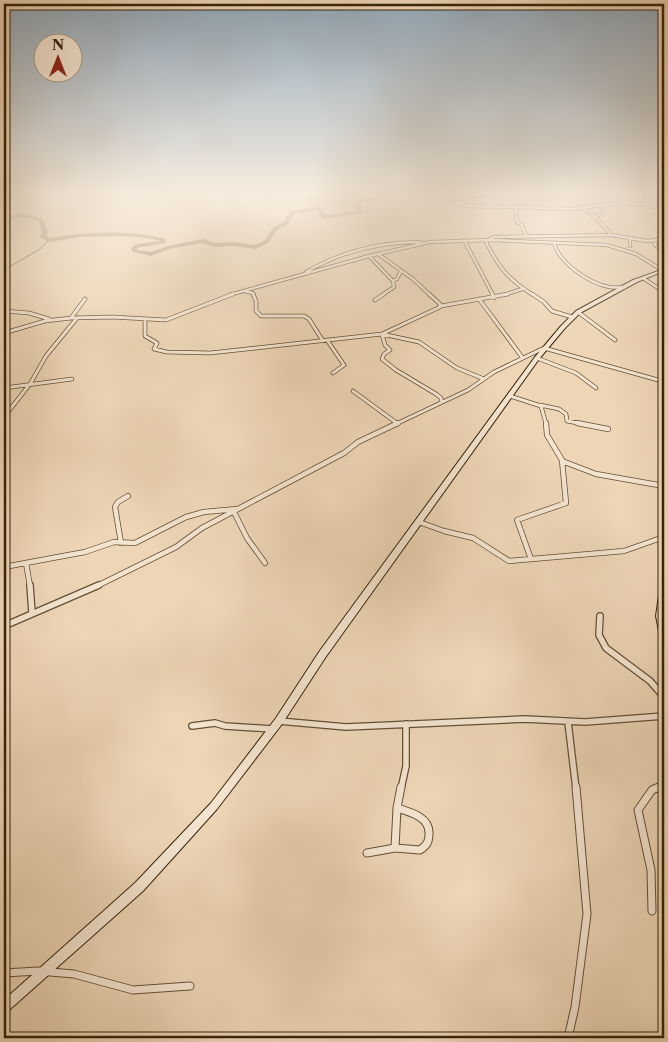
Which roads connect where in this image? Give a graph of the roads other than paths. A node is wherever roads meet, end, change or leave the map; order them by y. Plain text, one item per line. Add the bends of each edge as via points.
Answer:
1 (464, 240) edge
2 (488, 240) edge
3 (456, 241) edge
4 (502, 241) edge
5 (630, 241) edge
6 (650, 241) edge
7 (654, 241) joint
8 (424, 243) junction
9 (554, 243) junction
10 (630, 246) dead end
11 (664, 251) edge
12 (378, 254) junction
13 (369, 256) junction
14 (663, 270) edge
15 (401, 271) junction
16 (301, 276) junction
17 (643, 278) junction
18 (393, 280) junction
19 (625, 287) junction
20 (522, 289) junction
21 (243, 291) junction
22 (664, 292) edge
23 (494, 298) junction
24 (85, 299) dead end
25 (375, 300) dead end
26 (479, 300) junction
27 (441, 306) junction
28 (4, 311) edge
29 (575, 315) junction
30 (71, 318) junction
31 (77, 318) junction
32 (51, 320) junction
33 (145, 320) junction
34 (382, 334) junction
35 (4, 335) edge
36 (325, 340) junction
37 (615, 340) dead end
38 (544, 348) junction
39 (522, 357) junction
40 (537, 358) junction
41 (333, 373) dead end
42 (72, 379) dead end
43 (484, 380) junction
44 (664, 380) edge
45 (30, 384) junction
46 (4, 388) edge
47 (596, 388) dead end
48 (353, 391) dead end
49 (510, 396) junction
50 (442, 402) junction
51 (540, 405) junction
52 (4, 418) edge
53 (398, 424) junction
54 (608, 429) dead end
55 (562, 460) junction
56 (664, 486) edge
57 (128, 496) dead end
58 (237, 510) junction
59 (419, 522) junction
60 (664, 537) edge
61 (120, 543) junction
62 (531, 558) junction
63 (265, 563) dead end
64 (26, 564) junction
65 (4, 567) edge
66 (664, 589) edge
67 (32, 613) junction
68 (600, 616) dead end
69 (4, 626) edge
70 (664, 633) edge
71 (664, 697) edge
72 (664, 716) edge
73 (279, 721) junction
74 (568, 722) junction
75 (406, 724) junction
76 (192, 726) dead end
77 (273, 729) junction
78 (664, 784) edge
79 (397, 808) junction
80 (395, 848) junction
81 (367, 853) dead end
82 (652, 912) dead end
83 (45, 971) junction
84 (4, 973) edge
85 (190, 986) dead end
86 (4, 1007) edge
87 (568, 1038) edge

1 - 23 street
2 - 20 street via 497,264
3 - 8 street
4 - 9 street
5 - 10 street
6 - 7 street
7 - 11 street via 654,245
8 - 12 street
8 - 16 street via 392,243 356,249 328,259
9 - 14 street via 623,249
9 - 19 street via 562,260 582,275 608,287
12 - 13 street
12 - 15 street
13 - 16 street
13 - 18 street
14 - 17 street
15 - 18 street
15 - 27 street
16 - 21 street
17 - 19 street
17 - 22 street
18 - 25 street via 394,288
19 - 29 street
20 - 23 street
20 - 29 street via 544,302 552,312
21 - 33 street via 202,303 174,318
21 - 36 street via 253,294 260,316 304,316
23 - 26 street
24 - 30 street
26 - 27 street
26 - 39 street
27 - 34 street
28 - 32 street via 33,314
29 - 37 street
29 - 38 street
30 - 31 street
30 - 32 street
31 - 33 street
31 - 45 street via 46,356
32 - 35 street
33 - 36 street via 145,336 157,343 154,349 162,352 217,353
34 - 36 street
34 - 43 street via 419,342 457,368
34 - 50 street via 390,350 382,359 436,394
36 - 41 street via 344,365
38 - 39 street
38 - 40 street
38 - 44 street
39 - 43 street
40 - 47 street via 579,373
40 - 49 street
42 - 45 street
43 - 50 street
45 - 46 street
45 - 52 street
48 - 53 street
49 - 51 street
49 - 59 street
50 - 53 street
51 - 54 street via 559,408 566,414 567,421
51 - 55 street via 546,418 548,436
53 - 58 street via 358,442 344,453
55 - 56 street via 569,466
55 - 62 street via 566,503 517,520
57 - 61 street via 115,507
58 - 61 street via 204,512 186,517 135,543
58 - 63 street via 248,540
58 - 67 street via 202,528 176,547
59 - 62 street via 473,538 505,560
59 - 73 street via 322,655
60 - 62 street via 624,551
61 - 64 street
64 - 65 street
64 - 67 street
66 - 70 street via 660,616
67 - 69 street
68 - 71 street via 599,635 606,648 650,681
72 - 74 street
73 - 75 street via 346,727
73 - 77 street
74 - 75 street via 525,719
74 - 87 street via 587,914
75 - 79 street via 406,766
76 - 77 street via 216,723
77 - 83 street via 190,834 139,887
78 - 82 street via 652,790 638,810 650,870
79 - 80 street
79 - 80 street via 427,822 430,837 420,850
80 - 81 street
83 - 84 street
83 - 85 street via 95,978 132,990 167,985
83 - 86 street

